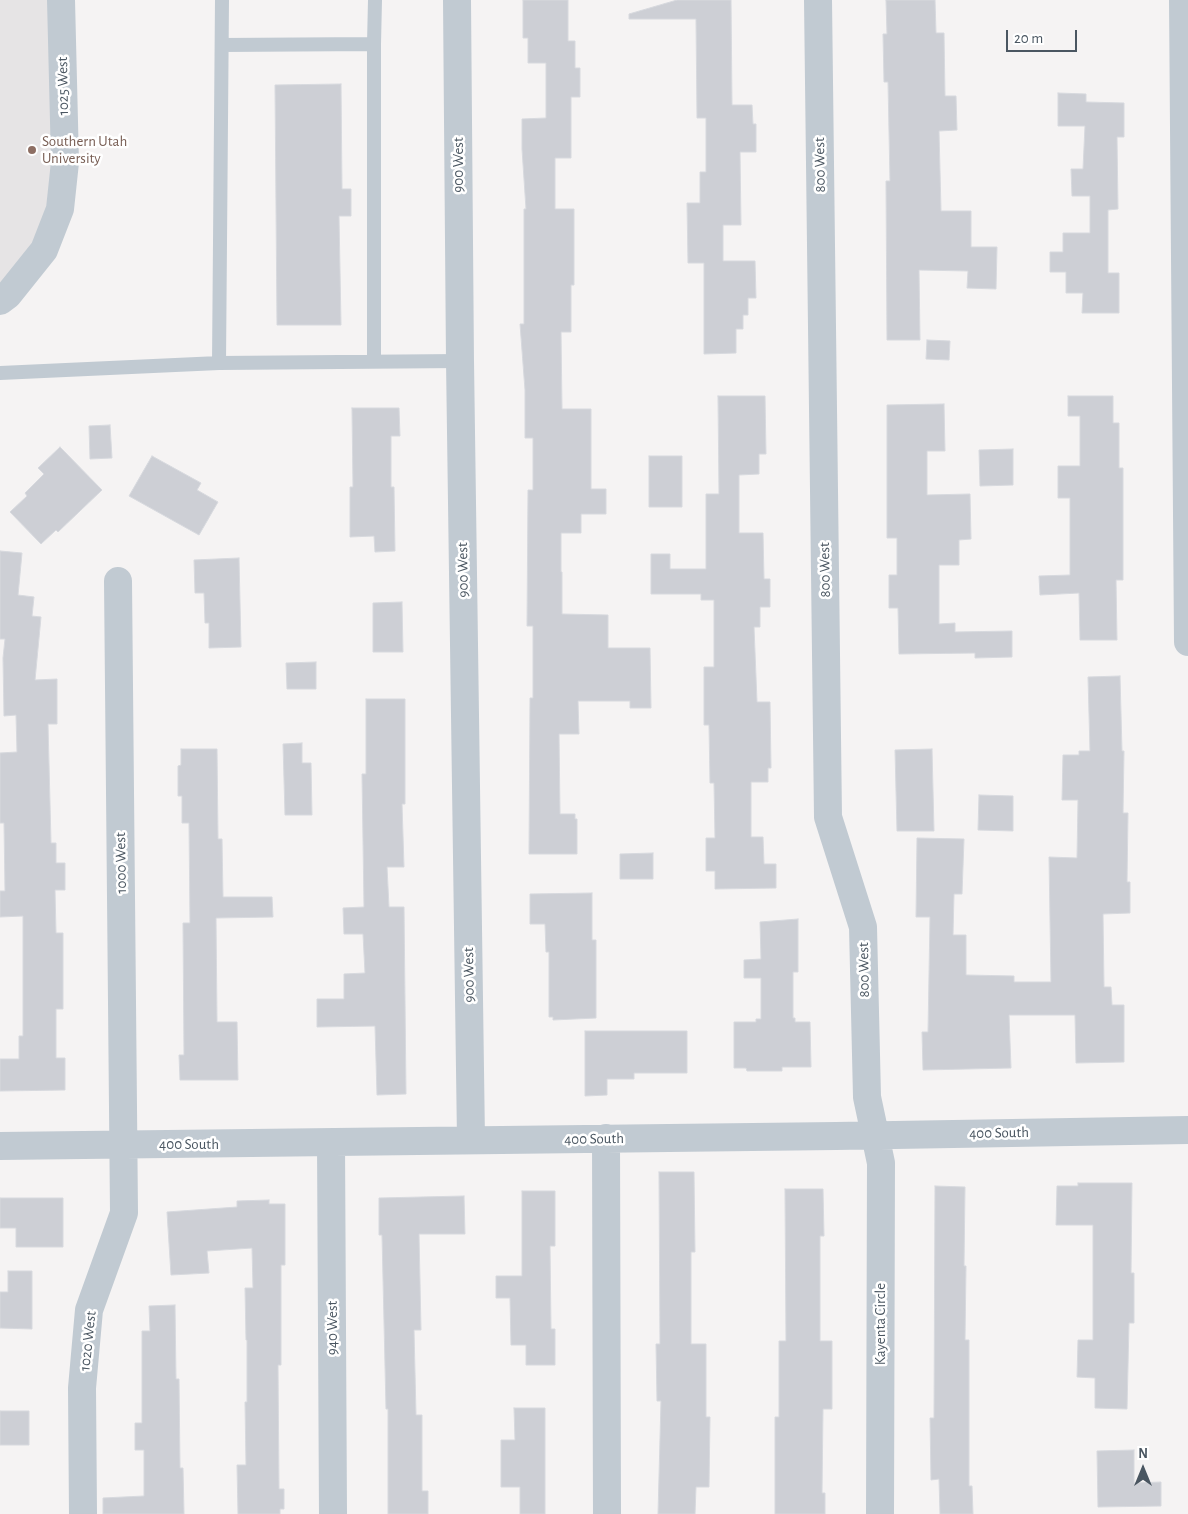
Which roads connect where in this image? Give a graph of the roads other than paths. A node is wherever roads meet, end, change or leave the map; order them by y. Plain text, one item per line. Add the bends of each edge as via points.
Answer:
1 (61, 0) edge
2 (222, 0) edge
3 (375, 0) edge
4 (457, 0) edge
5 (818, 0) edge
6 (1183, 0) edge
7 (374, 44) junction
8 (222, 45) junction
9 (0, 302) edge
10 (374, 361) junction
11 (460, 361) junction
12 (220, 363) junction
13 (0, 372) edge
14 (118, 581) dead end
15 (1188, 642) edge
16 (1188, 1130) edge
17 (875, 1134) junction
18 (606, 1138) junction
19 (471, 1140) junction
20 (332, 1143) junction
21 (124, 1144) junction
22 (0, 1146) edge
23 (83, 1514) edge
24 (333, 1514) edge
25 (607, 1514) edge
26 (880, 1514) edge

1 - 9 street, 1025 West via 65,162 60,209 44,250
2 - 8 lane
3 - 7 lane
4 - 11 street, 900 West
5 - 17 street, 800 West via 828,817 863,927 866,1097
6 - 15 street
7 - 8 lane
7 - 10 lane
8 - 12 lane
10 - 11 lane
10 - 12 lane
11 - 19 street, 900 West
12 - 13 lane
14 - 21 street, 1000 West
16 - 17 street, 400 South
17 - 18 street, 400 South
17 - 26 street, Kayenta Circle via 881,1163
18 - 19 street, 400 South
18 - 25 street
19 - 20 street, 400 South
20 - 21 street, 400 South
20 - 24 street, 940 West
21 - 22 street, 400 South
21 - 23 street, 1020 West via 124,1213 89,1310 82,1388

